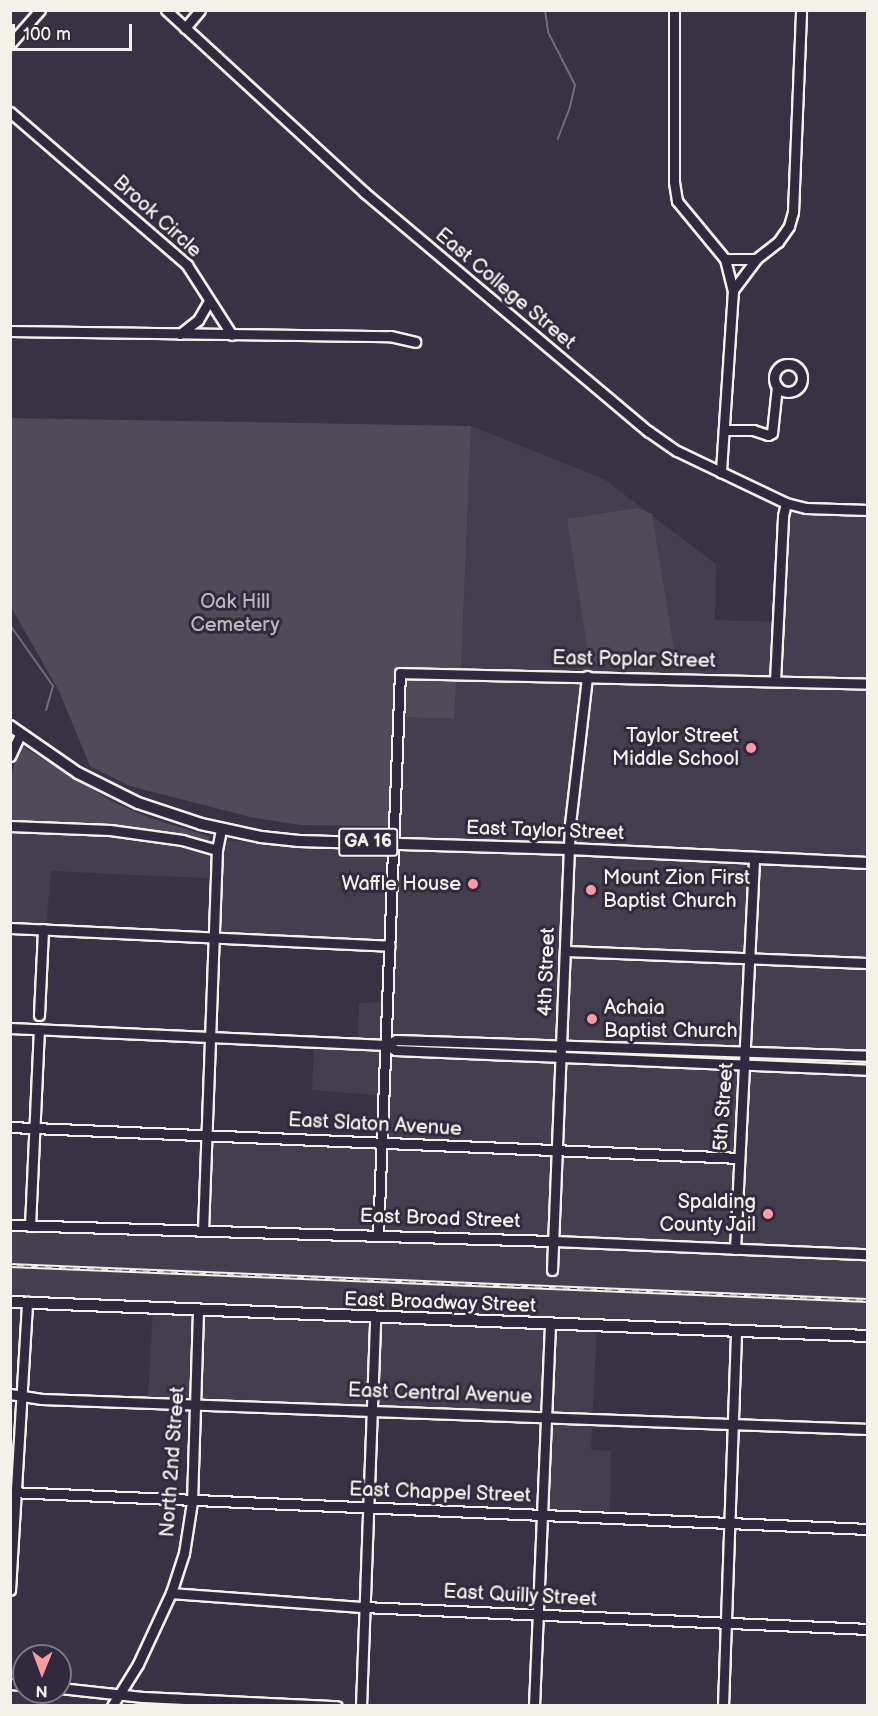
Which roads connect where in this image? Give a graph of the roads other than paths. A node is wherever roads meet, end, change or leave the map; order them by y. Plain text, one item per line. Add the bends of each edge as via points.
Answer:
1 (40, 10) edge
2 (166, 10) edge
3 (200, 10) edge
4 (674, 10) edge
5 (801, 10) edge
6 (185, 28) junction
7 (10, 44) edge
8 (10, 112) edge
9 (725, 259) junction
10 (756, 259) junction
11 (733, 290) junction
12 (210, 301) junction
13 (10, 331) edge
14 (179, 334) junction
15 (232, 335) junction
16 (415, 342) dead end
17 (777, 386) dead end
18 (724, 430) junction
19 (721, 473) junction
20 (786, 503) junction
21 (867, 510) edge
22 (587, 676) junction
23 (775, 681) junction
24 (867, 684) edge
25 (10, 726) edge
26 (20, 735) junction
27 (10, 756) edge
28 (10, 826) edge
29 (221, 829) junction
30 (394, 843) junction
31 (569, 849) junction
32 (217, 850) junction
33 (754, 859) junction
34 (867, 863) edge
35 (10, 928) edge
36 (43, 929) junction
37 (215, 937) junction
38 (390, 946) junction
39 (565, 951) junction
40 (750, 958) junction
41 (867, 963) edge
42 (39, 1015) dead end
43 (10, 1028) edge
44 (39, 1029) junction
45 (211, 1036) junction
46 (387, 1045) junction
47 (563, 1045) junction
48 (746, 1051) junction
49 (867, 1056) edge
50 (562, 1057) junction
51 (746, 1064) junction
52 (867, 1070) edge
53 (10, 1127) edge
54 (34, 1128) junction
55 (206, 1135) junction
56 (382, 1144) junction
57 (558, 1150) junction
58 (739, 1158) junction
59 (10, 1225) edge
60 (30, 1226) junction
61 (204, 1231) junction
62 (378, 1235) junction
63 (554, 1241) junction
64 (735, 1249) junction
65 (867, 1254) edge
66 (552, 1270) dead end
67 (10, 1302) edge
68 (27, 1302) junction
69 (198, 1311) junction
70 (375, 1318) junction
71 (550, 1325) junction
72 (736, 1331) junction
73 (867, 1336) edge
74 (10, 1394) edge
75 (21, 1396) junction
76 (196, 1403) junction
77 (371, 1410) junction
78 (546, 1417) junction
79 (732, 1424) junction
80 (867, 1429) edge
81 (13, 1492) edge
82 (192, 1502) junction
83 (366, 1508) junction
84 (541, 1516) junction
85 (728, 1523) junction
86 (867, 1529) edge
87 (10, 1590) edge
88 (171, 1593) junction
89 (363, 1607) junction
90 (536, 1615) junction
91 (725, 1624) junction
92 (867, 1629) edge
93 (72, 1689) edge
94 (121, 1694) junction
95 (230, 1703) edge
96 (112, 1706) edge
97 (337, 1706) edge
98 (361, 1706) edge
99 (534, 1706) edge
100 (723, 1706) edge

1 - 7 street
2 - 6 street, East College Street
3 - 6 street
4 - 9 street via 677,201
5 - 10 street via 793,212 778,242
6 - 19 street, East College Street via 365,193 581,376 648,431
8 - 12 street, Brook Circle via 187,265
9 - 10 street
9 - 11 street
10 - 11 street
11 - 18 street
12 - 14 street via 198,320
12 - 15 street, Brook Circle
13 - 14 street
14 - 15 street
15 - 16 street via 390,336
17 - 18 street via 772,433
18 - 19 street
19 - 20 street, East College Street
20 - 21 street, East College Street via 806,508
20 - 23 street
22 - 23 street, East Poplar Street
22 - 30 street, East Poplar Street via 400,673
22 - 31 street, 4th Street
23 - 24 street, East Poplar Street
25 - 26 main road, GA 16
26 - 27 street
26 - 29 main road, GA 16 via 116,793 161,812
28 - 32 street via 110,830 182,840
29 - 30 main road, East Taylor Street / GA 16 via 279,840
29 - 32 street
30 - 31 main road, East Taylor Street / GA 16
30 - 38 street
31 - 33 main road, East Taylor Street / GA 16
31 - 39 street, 4th Street
32 - 37 street
33 - 34 main road, East Taylor Street / GA 16
33 - 40 street, 5th Street
35 - 36 street
36 - 37 street
36 - 42 street
37 - 38 street
37 - 45 street
38 - 46 street
39 - 40 street
39 - 47 street, 4th Street
40 - 41 street
40 - 48 street, 5th Street
43 - 44 street
44 - 45 street
44 - 54 street
45 - 46 street
45 - 55 street
46 - 47 street via 396,1040
46 - 50 street via 395,1050
46 - 56 street
47 - 48 street
47 - 50 street, 4th Street
48 - 49 street
48 - 51 street, 5th Street
50 - 51 street
50 - 57 street, 4th Street
51 - 52 street
51 - 58 street, 5th Street
53 - 54 street, East Slaton Avenue
54 - 55 street, East Slaton Avenue
54 - 60 street
55 - 56 street, East Slaton Avenue
55 - 61 street
56 - 57 street, East Slaton Avenue
56 - 62 street
57 - 58 street, East Slaton Avenue
57 - 63 street, 4th Street
58 - 64 street, 5th Street
59 - 60 street, East Broad Street
60 - 61 street, East Broad Street
61 - 62 street, East Broad Street
62 - 63 street, East Broad Street
63 - 64 street, East Broad Street
63 - 66 street, 4th Street
64 - 65 street, East Broad Street
67 - 68 main road, East Broadway Street
68 - 69 main road, East Broadway Street
68 - 75 street
69 - 70 main road, East Broadway Street
69 - 76 street, North 2nd Street
70 - 71 main road, East Broadway Street
70 - 77 street
71 - 72 main road, East Broadway Street
71 - 78 street
72 - 73 main road, East Broadway Street
72 - 79 street
74 - 75 street, East Central Avenue
75 - 76 street, East Central Avenue
75 - 81 street
76 - 77 street, East Central Avenue
76 - 82 street, North 2nd Street
77 - 78 street, East Central Avenue
77 - 83 street
78 - 79 street, East Central Avenue
78 - 84 street
79 - 80 street, East Central Avenue
79 - 85 street
81 - 82 street, East Chappel Street
81 - 87 street
82 - 83 street, East Chappel Street
82 - 88 street, North 2nd Street via 184,1552
83 - 84 street, East Chappel Street
83 - 89 street
84 - 85 street, East Chappel Street
84 - 90 street
85 - 86 street, East Chappel Street
85 - 91 street
88 - 89 street, East Quilly Street
88 - 94 street, North 2nd Street
89 - 90 street, East Quilly Street
89 - 98 street
90 - 91 street, East Quilly Street
90 - 99 street
91 - 92 street, East Quilly Street
91 - 100 street
93 - 94 street
94 - 95 street
94 - 96 street, North 2nd Street
95 - 97 street

